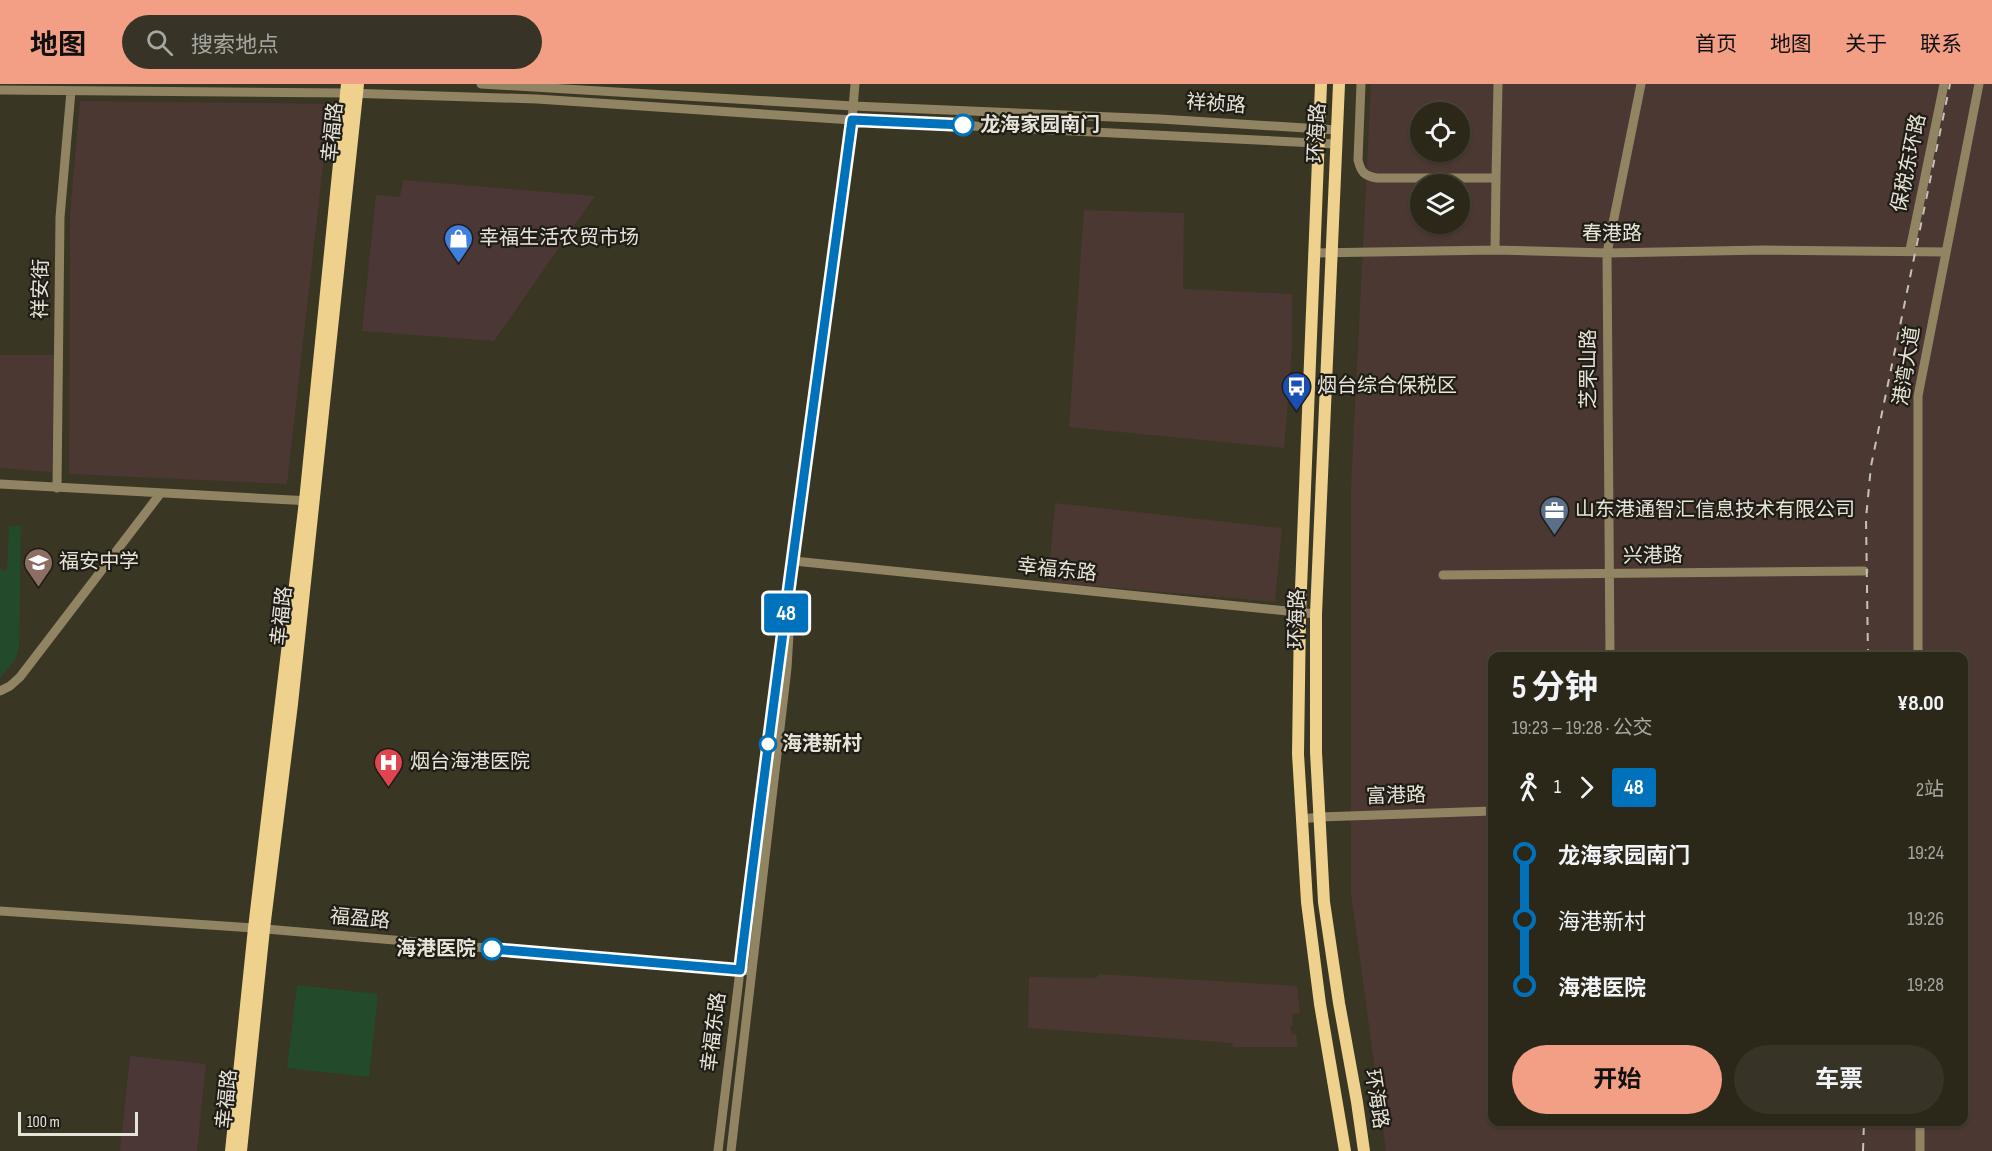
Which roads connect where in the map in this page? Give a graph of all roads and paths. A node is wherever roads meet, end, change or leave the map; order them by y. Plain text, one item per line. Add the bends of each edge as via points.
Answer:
1 (481, 84) edge
2 (855, 84) edge
3 (1321, 84) edge
4 (1339, 84) edge
5 (1361, 84) edge
6 (1498, 84) edge
7 (1641, 84) edge
8 (1944, 84) edge
9 (1979, 84) edge
10 (352, 89) edge
11 (0, 90) edge
12 (71, 91) junction
13 (853, 106) junction
14 (852, 120) junction
15 (1320, 129) junction
16 (1337, 130) junction
17 (1319, 144) junction
18 (1336, 144) junction
19 (1496, 178) junction
20 (1496, 250) junction
21 (1910, 250) junction
22 (1313, 252) junction
23 (1606, 252) junction
24 (1946, 252) junction
25 (1331, 253) junction
26 (0, 484) edge
27 (57, 488) junction
28 (160, 494) junction
29 (309, 501) junction
30 (794, 561) junction
31 (1864, 571) dead end
32 (1609, 574) junction
33 (1443, 576) dead end
34 (1300, 614) junction
35 (1316, 614) junction
36 (1610, 652) edge
37 (1918, 652) edge
38 (0, 691) edge
39 (1488, 811) edge
40 (1320, 817) junction
41 (1301, 819) junction
42 (0, 911) edge
43 (259, 928) junction
44 (740, 970) junction
45 (752, 971) junction
46 (1920, 1126) edge
47 (231, 1151) edge
48 (241, 1151) edge
49 (718, 1151) edge
50 (731, 1151) edge
51 (1345, 1151) edge
52 (1364, 1151) edge
53 (1920, 1151) edge

1 - 13 street, 祥祯路
2 - 13 street, 幸福东路
3 - 15 main road, 环海路
4 - 16 main road, 环海路
5 - 19 street via 1358,160 1367,177
6 - 19 street
7 - 23 street, 芝罘山路
8 - 21 street, 保税东环路
9 - 24 street, 港湾大道
10 - 12 street
10 - 14 street
10 - 29 main road, 幸福路
11 - 12 street
12 - 27 street, 祥安街 via 60,217
13 - 14 street, 幸福东路
13 - 15 street, 祥祯路
14 - 17 street
14 - 30 street, 幸福东路
15 - 16 street, 祥祯路
15 - 17 main road, 环海路
16 - 18 main road, 环海路
17 - 18 street
17 - 22 main road, 环海路
18 - 25 main road, 环海路
19 - 20 street
20 - 23 street, 春港路
20 - 25 street, 春港路
21 - 23 street, 春港路
21 - 24 street, 春港路
22 - 25 street, 春港路
22 - 34 main road, 环海路
23 - 32 street, 芝罘山路
24 - 37 street, 港湾大道 via 1918,396
25 - 35 main road, 环海路
26 - 27 street
27 - 28 street
28 - 29 street
28 - 38 street via 20,677
29 - 43 main road, 幸福路 via 290,716
30 - 34 street, 幸福东路
30 - 44 street, 幸福东路
30 - 45 street, 幸福东路 via 787,668
31 - 32 street, 兴港路
32 - 33 street, 兴港路
32 - 36 street, 芝罘山路
34 - 35 street, 幸福东路
34 - 41 main road, 环海路
35 - 40 main road, 环海路
39 - 40 street, 富港路
40 - 41 street, 富港路
40 - 52 main road, 环海路 via 1324,902
41 - 51 main road, 环海路 via 1320,1004
42 - 43 street, 福盈路
43 - 44 street, 福盈路
43 - 47 main road, 幸福路
43 - 48 main road, 幸福路
44 - 45 street, 福盈路
44 - 49 street, 幸福东路
45 - 50 street, 幸福东路
46 - 53 street

